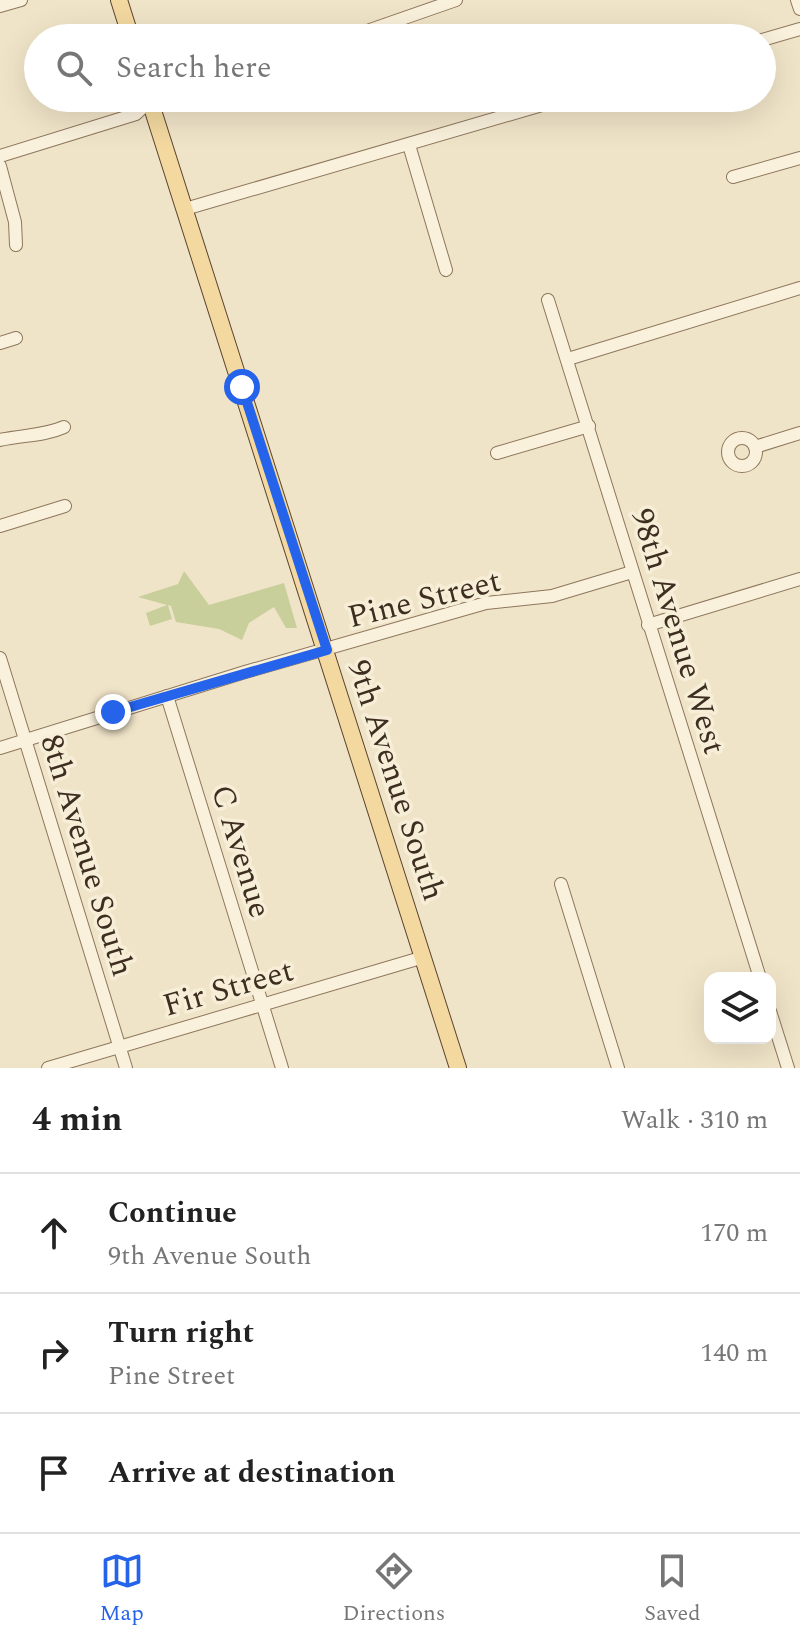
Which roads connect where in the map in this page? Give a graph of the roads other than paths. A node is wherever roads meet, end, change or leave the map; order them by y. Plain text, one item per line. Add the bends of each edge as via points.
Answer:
1 (21, 0) edge
2 (119, 0) edge
3 (456, 0) edge
4 (797, 0) edge
5 (0, 6) edge
6 (800, 9) edge
7 (127, 24) edge
8 (387, 24) edge
9 (800, 29) edge
10 (776, 36) edge
11 (138, 112) edge
12 (155, 112) edge
13 (519, 112) edge
14 (409, 145) junction
15 (0, 156) edge
16 (800, 158) edge
17 (0, 166) edge
18 (733, 177) dead end
19 (185, 209) junction
20 (16, 245) dead end
21 (446, 270) dead end
22 (800, 288) edge
23 (548, 300) dead end
24 (16, 338) dead end
25 (0, 343) edge
26 (568, 359) junction
27 (589, 426) junction
28 (64, 427) dead end
29 (800, 433) edge
30 (0, 440) edge
31 (755, 447) dead end
32 (497, 453) dead end
33 (65, 506) dead end
34 (0, 526) edge
35 (632, 572) junction
36 (800, 579) edge
37 (648, 625) junction
38 (327, 650) junction
39 (0, 658) edge
40 (167, 696) junction
41 (25, 740) junction
42 (0, 748) edge
43 (561, 884) dead end
44 (424, 957) junction
45 (758, 972) edge
46 (263, 1004) junction
47 (776, 1030) edge
48 (119, 1046) junction
49 (48, 1068) edge
50 (126, 1068) edge
51 (282, 1068) edge
52 (458, 1068) edge
53 (618, 1068) edge
54 (788, 1068) edge

1 - 5 street
2 - 7 main road
3 - 8 street
4 - 6 street
9 - 10 street
11 - 15 street
12 - 19 main road, 9th Avenue South
13 - 14 street
14 - 19 street
14 - 21 street
16 - 18 street
17 - 20 street
19 - 38 main road, 9th Avenue South
22 - 26 street
23 - 26 street, 98th Avenue West
24 - 25 street
26 - 27 street, 98th Avenue West
27 - 32 street
27 - 35 street, 98th Avenue West
28 - 30 street
29 - 31 street
33 - 34 street
35 - 37 street, 98th Avenue West
35 - 38 street, Pine Street via 552,596 486,603
36 - 37 street
37 - 45 street, 98th Avenue West
38 - 40 street, Pine Street
38 - 44 main road, 9th Avenue South
39 - 41 street, 8th Avenue South
40 - 41 street, Pine Street
40 - 46 street, C Avenue
41 - 42 street, Pine Street
41 - 48 street, 8th Avenue South
43 - 53 street
44 - 46 street, Fir Street
44 - 52 main road, 9th Avenue South
46 - 48 street, Fir Street
46 - 51 street, C Avenue
47 - 54 street
48 - 49 street, Fir Street
48 - 50 street, 8th Avenue South

